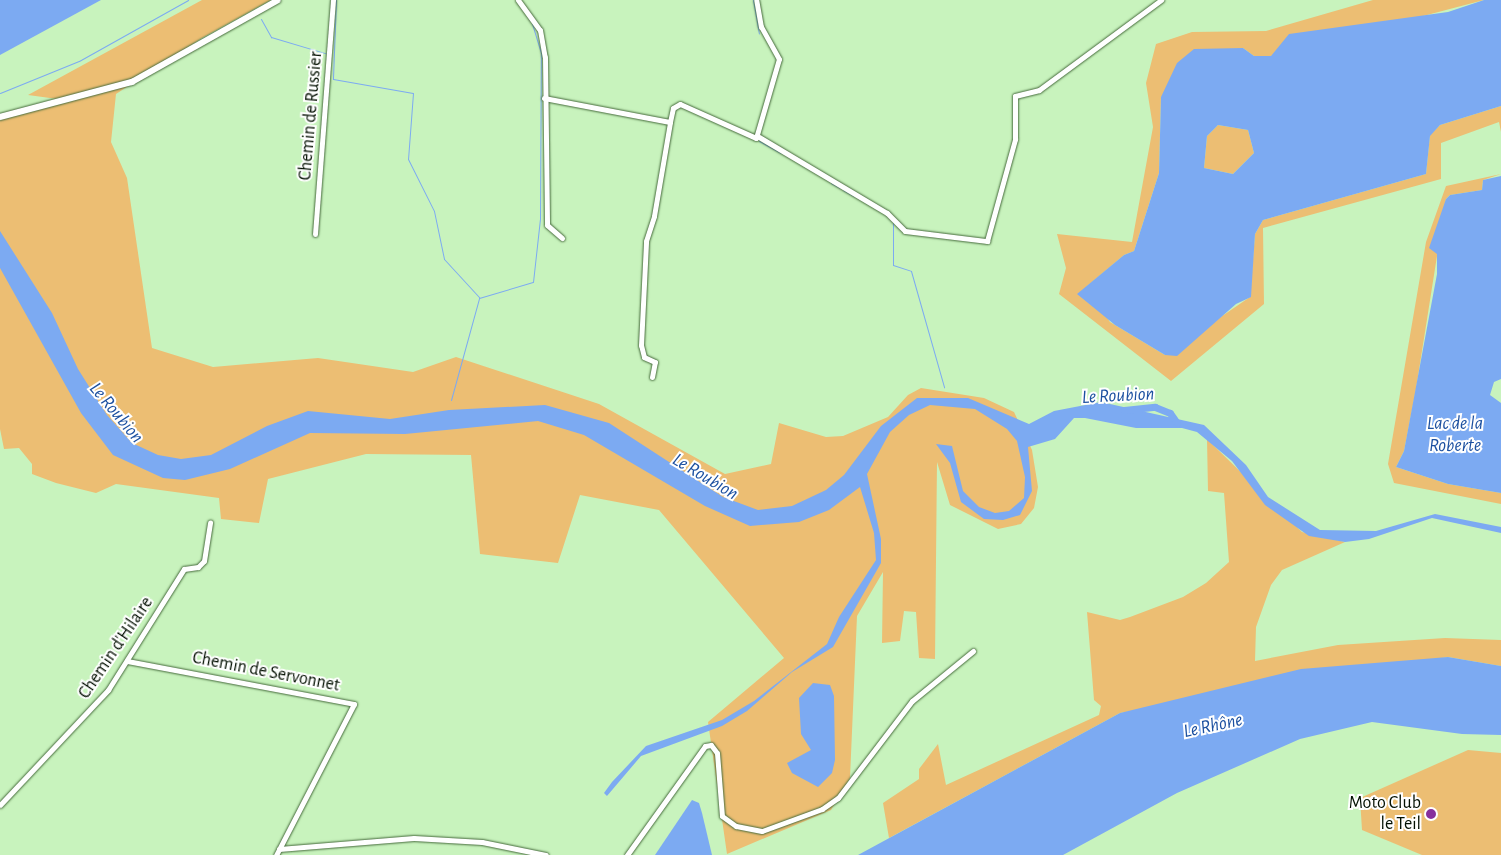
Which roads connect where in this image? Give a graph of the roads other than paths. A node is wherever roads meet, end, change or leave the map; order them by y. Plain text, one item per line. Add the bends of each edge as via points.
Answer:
1 (278, 0) edge
2 (333, 0) edge
3 (518, 0) edge
4 (756, 0) edge
5 (1161, 0) edge
6 (544, 98) junction
7 (0, 117) edge
8 (670, 122) junction
9 (757, 137) junction
10 (314, 234) dead end
11 (562, 238) dead end
12 (652, 377) dead end
13 (210, 522) dead end
14 (973, 652) dead end
15 (128, 661) junction
16 (0, 805) edge
17 (279, 849) junction
18 (276, 855) edge
19 (546, 855) edge
20 (628, 855) edge

1 - 7 street via 132,82
2 - 10 street, Chemin de Russier
3 - 6 street via 540,30 545,57
4 - 9 street via 761,26 779,59
5 - 9 street via 1046,85 1015,96 1015,139 987,241 905,231 887,213
6 - 8 street
6 - 11 street via 547,225
8 - 9 street via 672,108 680,104
8 - 12 street via 654,216 646,241 641,344 644,357 655,362
13 - 15 street, Chemin d'Hilaire via 204,561 198,566 184,568
14 - 20 street via 912,701 838,798 822,809 762,831 736,826 722,816 717,752 711,745 705,746
15 - 16 street, Chemin d'Hilaire via 88,713
15 - 17 street, Chemin de Servonnet via 354,704
17 - 18 street
17 - 19 street via 414,838 482,842

